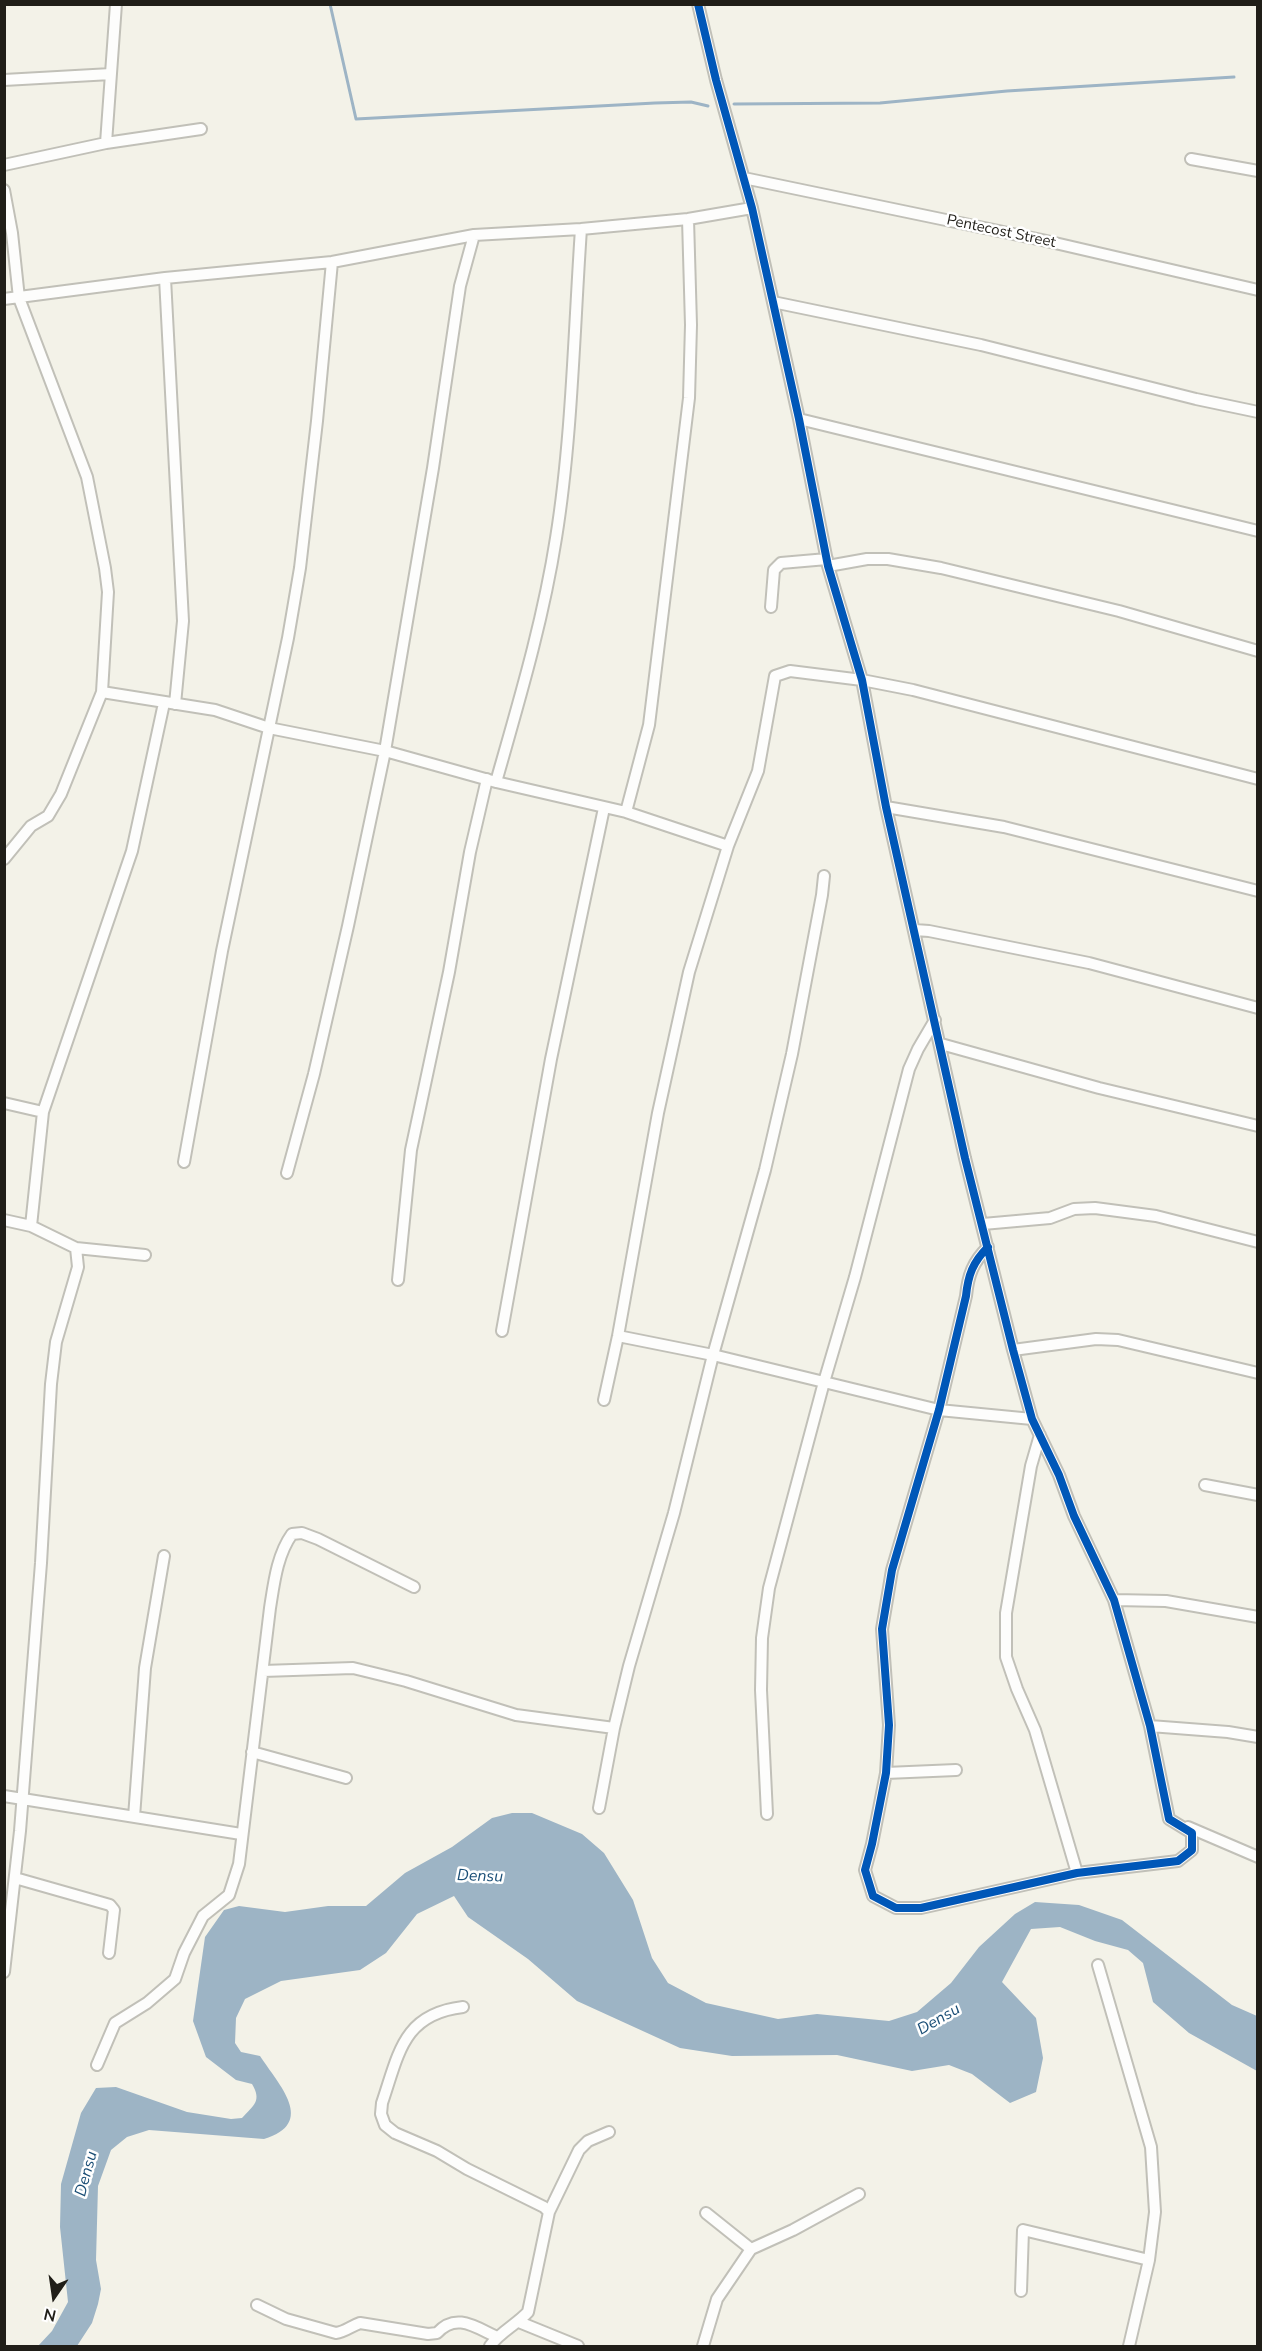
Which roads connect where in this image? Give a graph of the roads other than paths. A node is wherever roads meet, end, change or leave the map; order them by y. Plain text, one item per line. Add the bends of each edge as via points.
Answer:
1 (116, 4) edge
2 (698, 4) edge
3 (111, 74) junction
4 (4, 80) edge
5 (201, 129) dead end
6 (106, 143) junction
7 (1191, 159) dead end
8 (4, 165) edge
9 (1257, 171) edge
10 (744, 178) junction
11 (4, 190) edge
12 (752, 208) junction
13 (688, 219) junction
14 (580, 229) junction
15 (474, 235) junction
16 (332, 262) junction
17 (165, 278) junction
18 (1257, 290) edge
19 (19, 298) junction
20 (4, 299) edge
21 (773, 302) junction
22 (1257, 412) edge
23 (799, 419) junction
24 (1257, 531) edge
25 (827, 562) junction
26 (771, 607) dead end
27 (1257, 651) edge
28 (862, 680) junction
29 (102, 692) junction
30 (170, 704) junction
31 (269, 728) junction
32 (385, 751) junction
33 (1257, 779) edge
34 (492, 780) junction
35 (886, 807) junction
36 (604, 808) junction
37 (626, 812) junction
38 (728, 846) junction
39 (4, 859) edge
40 (824, 876) dead end
41 (1257, 891) edge
42 (915, 930) junction
43 (1257, 1008) edge
44 (935, 1020) junction
45 (941, 1044) junction
46 (4, 1103) edge
47 (43, 1112) junction
48 (1257, 1126) edge
49 (184, 1162) dead end
50 (287, 1173) dead end
51 (4, 1220) edge
52 (982, 1224) junction
53 (30, 1226) junction
54 (1257, 1242) edge
55 (988, 1247) junction
56 (76, 1248) junction
57 (145, 1255) dead end
58 (398, 1280) dead end
59 (502, 1331) dead end
60 (618, 1336) junction
61 (1013, 1350) junction
62 (713, 1355) junction
63 (1257, 1373) edge
64 (824, 1382) junction
65 (604, 1400) dead end
66 (939, 1410) junction
67 (1032, 1419) junction
68 (1040, 1436) junction
69 (1205, 1485) dead end
70 (1257, 1495) edge
71 (164, 1556) dead end
72 (414, 1587) dead end
73 (1114, 1600) junction
74 (1257, 1617) edge
75 (263, 1671) junction
76 (1150, 1726) junction
77 (614, 1728) junction
78 (1257, 1737) edge
79 (252, 1752) junction
80 (956, 1770) dead end
81 (886, 1773) junction
82 (346, 1778) dead end
83 (4, 1796) edge
84 (21, 1799) junction
85 (599, 1808) dead end
86 (767, 1814) dead end
87 (134, 1817) junction
88 (1168, 1819) junction
89 (241, 1834) junction
90 (1257, 1857) edge
91 (1077, 1874) junction
92 (15, 1878) junction
93 (109, 1953) dead end
94 (1098, 1965) dead end
95 (4, 1972) edge
96 (463, 2007) dead end
97 (97, 2065) dead end
98 (609, 2132) dead end
99 (859, 2194) dead end
100 (549, 2212) junction
101 (706, 2213) dead end
102 (751, 2249) junction
103 (1149, 2260) junction
104 (1021, 2291) dead end
105 (257, 2305) dead end
106 (519, 2322) junction
107 (497, 2337) junction
108 (490, 2346) edge
109 (578, 2346) edge
110 (703, 2346) edge
111 (1129, 2346) edge

1 - 3 street
2 - 10 street
3 - 4 street
3 - 6 street
5 - 6 street
6 - 8 street
7 - 9 street
10 - 12 street
10 - 18 street, Pentecost Street
11 - 19 street
12 - 13 street
12 - 21 street
13 - 14 street
13 - 37 street via 692,325 689,398 649,725
14 - 15 street
14 - 34 street via 557,535 540,628
15 - 16 street
15 - 32 street via 460,286
16 - 17 street
16 - 31 street via 300,568
17 - 19 street
17 - 30 street via 183,621
19 - 20 street
19 - 29 street via 89,488 108,592
21 - 22 street via 981,345
21 - 23 street
23 - 24 street
23 - 25 street
25 - 26 street via 777,565
25 - 27 street via 888,559 941,568 1119,611
25 - 28 street
28 - 33 street
28 - 35 street
28 - 38 street via 790,671 775,676 758,771
29 - 30 street
29 - 39 street via 61,794 48,816 31,826
30 - 31 street via 215,710
30 - 47 street via 132,851
31 - 32 street
31 - 49 street via 222,951
32 - 34 street
32 - 50 street via 314,1074
34 - 36 street
34 - 58 street via 470,852 411,1149
35 - 41 street via 1004,827
35 - 42 street
36 - 37 street
36 - 59 street via 551,1059
37 - 38 street
38 - 60 street via 689,972 658,1113
40 - 62 street via 801,1010 768,1158
42 - 43 street via 1089,963
42 - 44 street
44 - 45 street
44 - 64 street via 909,1069
45 - 48 street
45 - 52 street
46 - 47 street
47 - 53 street
51 - 53 street
52 - 54 street via 1050,1218 1074,1209 1095,1208 1188,1223
52 - 55 street
53 - 56 street
55 - 61 street
55 - 66 street via 971,1270
56 - 57 street
56 - 84 street via 78,1267 56,1342 51,1384
60 - 62 street
60 - 65 street
61 - 63 street via 1096,1339 1118,1340
61 - 67 street
62 - 64 street
62 - 77 street
64 - 66 street
64 - 86 street via 770,1588 762,1638
66 - 67 street
66 - 81 street via 892,1570 882,1629 889,1725
67 - 68 street
68 - 73 street
68 - 91 street via 1031,1466 1006,1613 1005,1657 1035,1730
69 - 70 street
71 - 87 street via 145,1668
72 - 75 street via 318,1539 292,1534 276,1574
73 - 74 street via 1166,1601
73 - 76 street
75 - 77 street via 353,1668 516,1715
75 - 79 street
76 - 78 street
76 - 88 street
77 - 85 street
79 - 82 street
79 - 89 street
80 - 81 street
81 - 91 street via 865,1870 873,1896 885,1904 921,1908
83 - 84 street
84 - 87 street
84 - 92 street
87 - 89 street
88 - 90 street
88 - 91 street via 1192,1833 1192,1850 1178,1861
89 - 97 street via 239,1864 229,1895 203,1916 175,1979 115,2023
92 - 93 street via 110,1905 114,1910
92 - 95 street
94 - 103 street via 1151,2147 1155,2212
96 - 100 street via 434,2013 410,2032 381,2114 395,2133 437,2151
98 - 100 street via 588,2141 579,2150
99 - 102 street
100 - 106 street via 532,2299
101 - 102 street
102 - 110 street via 717,2299
103 - 104 street via 1023,2230
103 - 111 street
105 - 107 street via 286,2319 336,2333 360,2323 428,2334 437,2333 444,2324 462,2322
106 - 107 street
106 - 109 street
107 - 108 street

